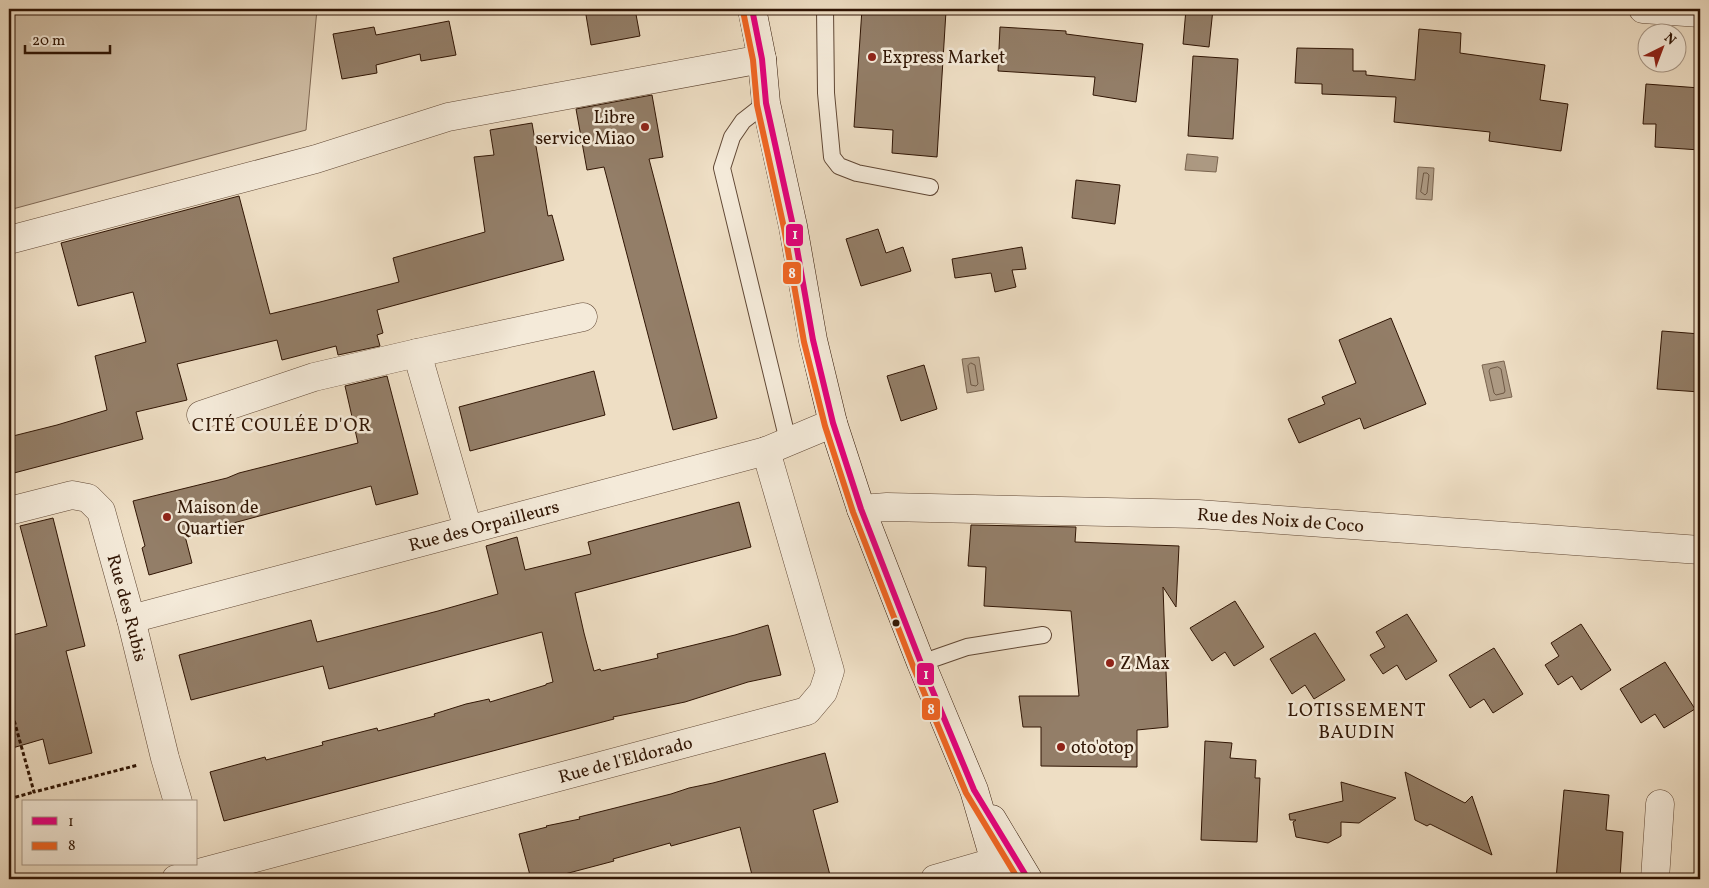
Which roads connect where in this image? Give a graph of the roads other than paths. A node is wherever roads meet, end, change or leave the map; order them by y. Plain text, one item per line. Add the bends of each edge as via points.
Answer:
1 (752, 9) edge
2 (825, 9) edge
3 (1643, 9) edge
4 (1700, 13) edge
5 (762, 59) junction
6 (766, 103) junction
7 (930, 187) dead end
8 (9, 240) edge
9 (583, 318) dead end
10 (417, 353) junction
11 (201, 415) dead end
12 (833, 423) junction
13 (777, 446) junction
14 (861, 510) junction
15 (9, 511) edge
16 (468, 529) junction
17 (1700, 550) edge
18 (131, 619) junction
19 (1043, 635) dead end
20 (921, 663) junction
21 (974, 790) junction
22 (177, 800) edge
23 (1660, 804) dead end
24 (997, 871) edge
25 (190, 872) edge
26 (935, 879) edge
27 (1028, 879) edge
28 (1654, 879) edge

1 - 5 street
2 - 7 lane via 826,93 832,157 840,166 857,173
3 - 4 street
5 - 6 street
5 - 8 street via 448,117 316,159
6 - 12 street via 793,226 813,340
6 - 13 lane via 743,121 732,136 722,168
9 - 10 street
10 - 11 street via 314,377
10 - 16 street
12 - 13 street, Rue des Orpailleurs
12 - 14 street
13 - 16 street, Rue des Orpailleurs
13 - 25 street, Rue de l'Eldorado via 830,671 823,692 807,711
14 - 17 street, Rue des Noix de Coco via 1198,514
14 - 20 street
15 - 18 street, Rue des Rubis via 72,495 88,498 100,511
16 - 18 street, Rue des Orpailleurs
18 - 22 street, Rue des Rubis
19 - 20 lane via 967,647
20 - 21 street
21 - 24 street
21 - 27 street
23 - 28 street
24 - 26 street

